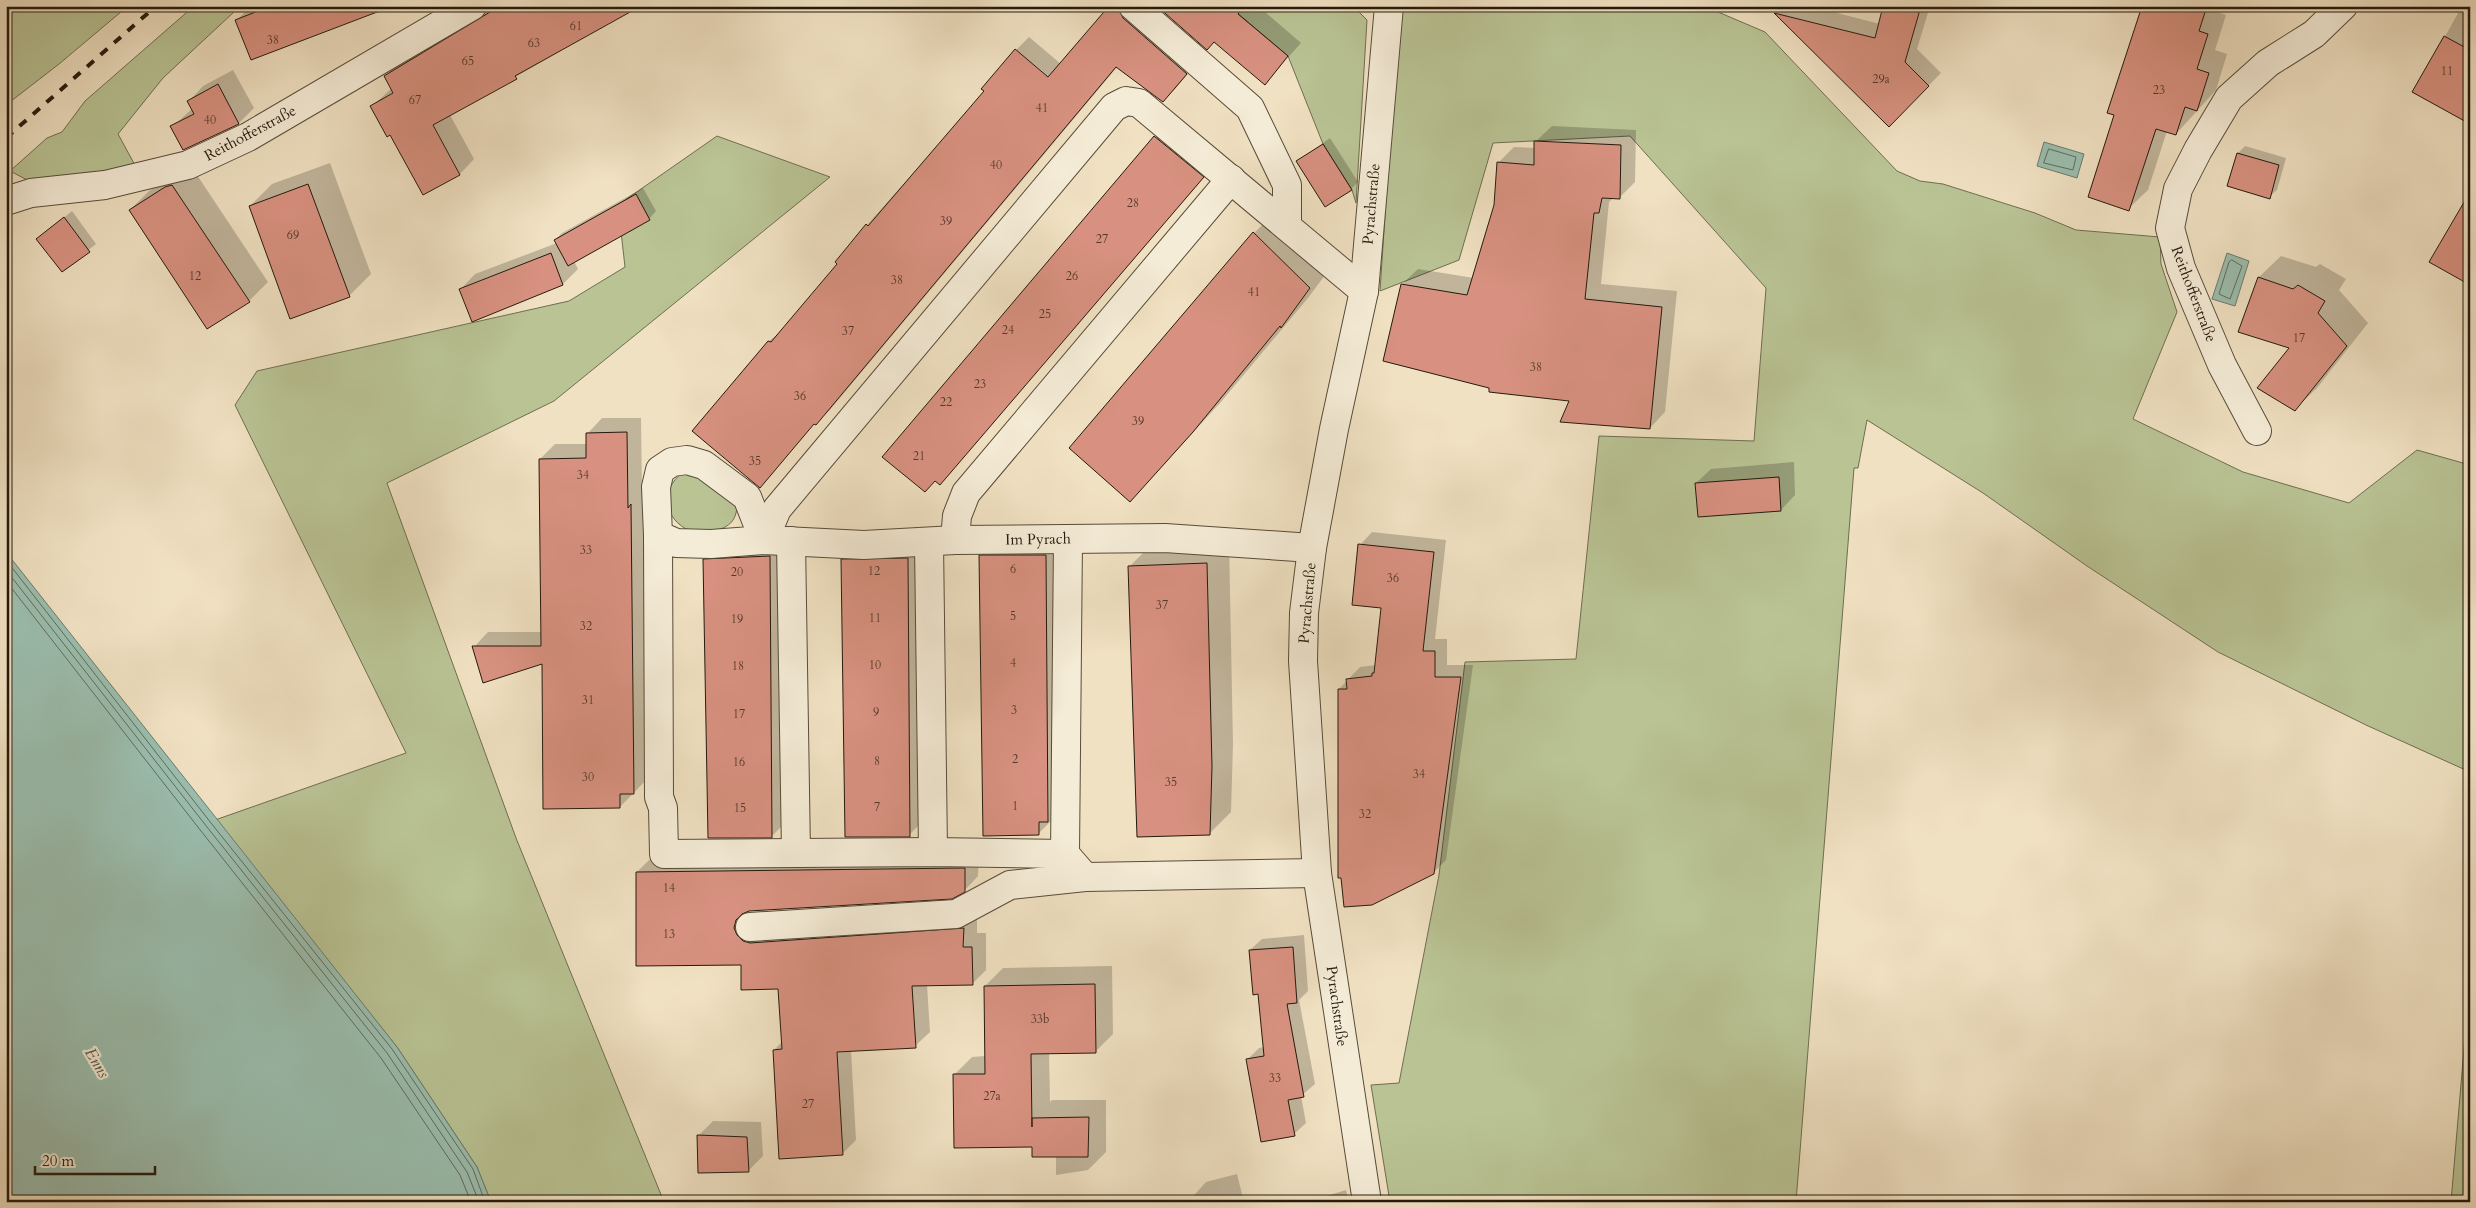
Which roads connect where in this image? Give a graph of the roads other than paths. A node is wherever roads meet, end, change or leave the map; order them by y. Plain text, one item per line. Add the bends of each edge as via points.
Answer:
1 (472, 6) edge
2 (1133, 6) edge
3 (1389, 6) edge
4 (2344, 6) edge
5 (1231, 179) junction
6 (6, 200) edge
7 (1287, 226) junction
8 (1364, 291) junction
9 (2257, 431) dead end
10 (658, 535) junction
11 (1068, 539) junction
12 (764, 540) junction
13 (942, 541) junction
14 (791, 542) junction
15 (1312, 548) junction
16 (933, 852) junction
17 (796, 853) junction
18 (1066, 854) junction
19 (1318, 873) junction
20 (1085, 877) junction
21 (750, 927) dead end
22 (1366, 1202) edge

1 - 6 street, Reithofferstraße via 248,137 188,165 104,184 31,193
2 - 7 street via 1250,108 1287,185
3 - 8 street, Pyrachstraße
4 - 9 street, Reithofferstraße via 2314,34 2268,62 2229,98 2178,190 2170,228 2181,268 2222,364
5 - 7 street
5 - 12 street via 1138,102 1126,101 1114,107 777,509
5 - 13 street via 966,493
7 - 8 street
8 - 15 street, Pyrachstraße
10 - 12 street, Im Pyrach via 676,543
10 - 12 street via 656,487 660,470 672,462 687,460 704,465 747,497
10 - 17 street via 658,797 663,808 664,854
11 - 13 street, Im Pyrach
11 - 15 street, Im Pyrach via 1166,538
11 - 18 street
12 - 14 street, Im Pyrach
13 - 14 street, Im Pyrach
13 - 16 street
14 - 17 street
15 - 19 street, Pyrachstraße via 1304,613 1303,661
16 - 17 street
16 - 18 street
18 - 20 street
19 - 20 street
19 - 22 street, Pyrachstraße
20 - 21 street via 1010,885 956,914

